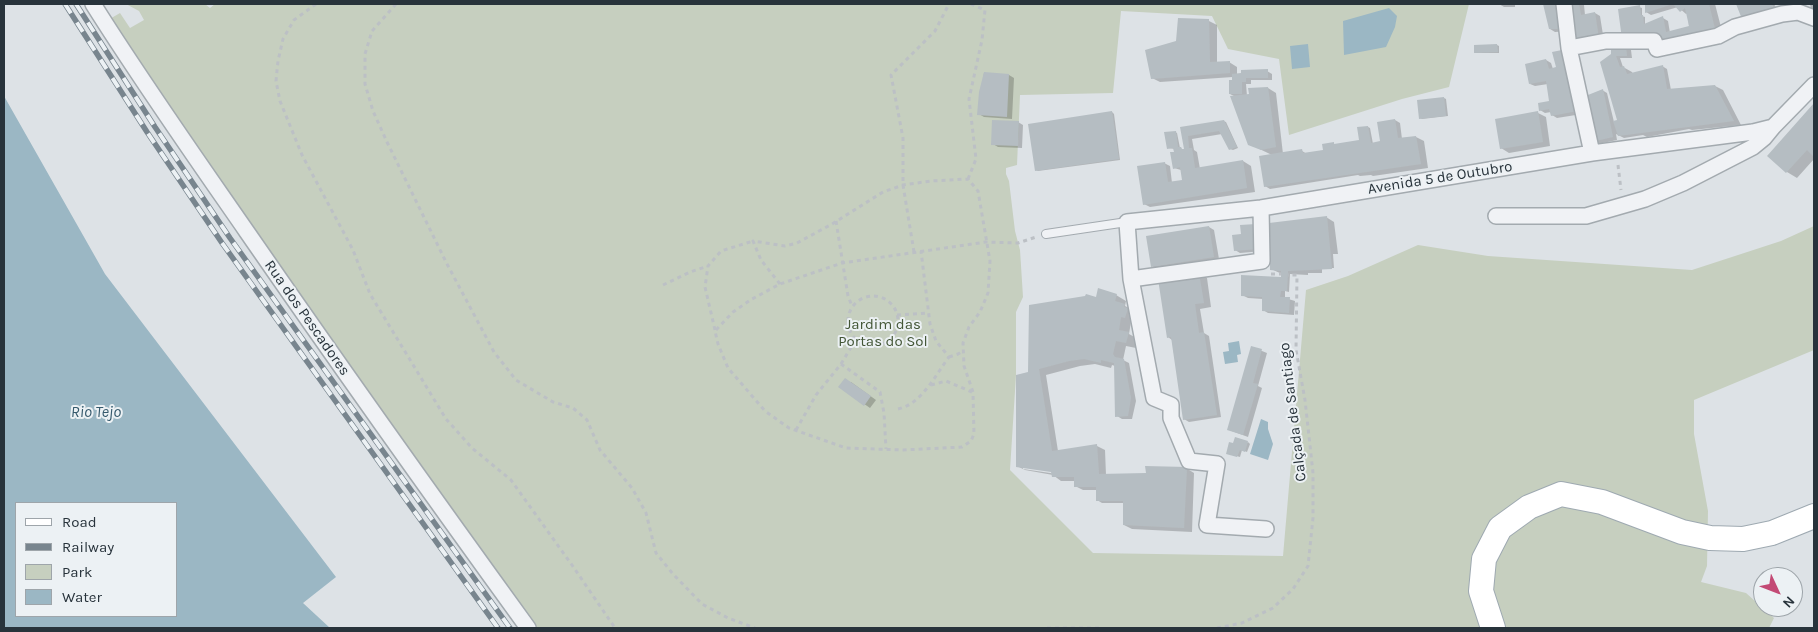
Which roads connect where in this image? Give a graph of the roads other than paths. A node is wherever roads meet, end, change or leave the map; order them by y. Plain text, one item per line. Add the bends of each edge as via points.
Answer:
1 (94, 4) edge
2 (1564, 4) edge
3 (1814, 18) edge
4 (1569, 48) junction
5 (1814, 85) edge
6 (1773, 126) junction
7 (1592, 153) junction
8 (1261, 208) junction
9 (1496, 216) dead end
10 (1127, 222) junction
11 (1046, 234) road end
12 (1131, 279) junction
13 (1814, 516) edge
14 (1266, 529) dead end
15 (528, 628) edge
16 (1493, 628) edge

1 - 15 street, Rua dos Pescadores via 294,300
2 - 4 street
3 - 4 street via 1798,12 1782,14 1735,27 1718,36 1658,50 1654,40 1606,41
4 - 7 street
5 - 6 street
6 - 7 street, Avenida 5 de Outubro via 1753,132
6 - 9 street via 1753,147 1645,199 1586,216
7 - 8 street, Avenida 5 de Outubro
8 - 10 street, Avenida 5 de Outubro
8 - 12 street via 1262,261
10 - 11 lane
10 - 12 street
12 - 14 street via 1154,398 1171,405 1171,418 1189,460 1217,464 1207,525
13 - 16 main road via 1772,533 1743,539 1710,538 1682,532 1602,502 1561,494 1529,507 1500,528 1484,559 1481,591

